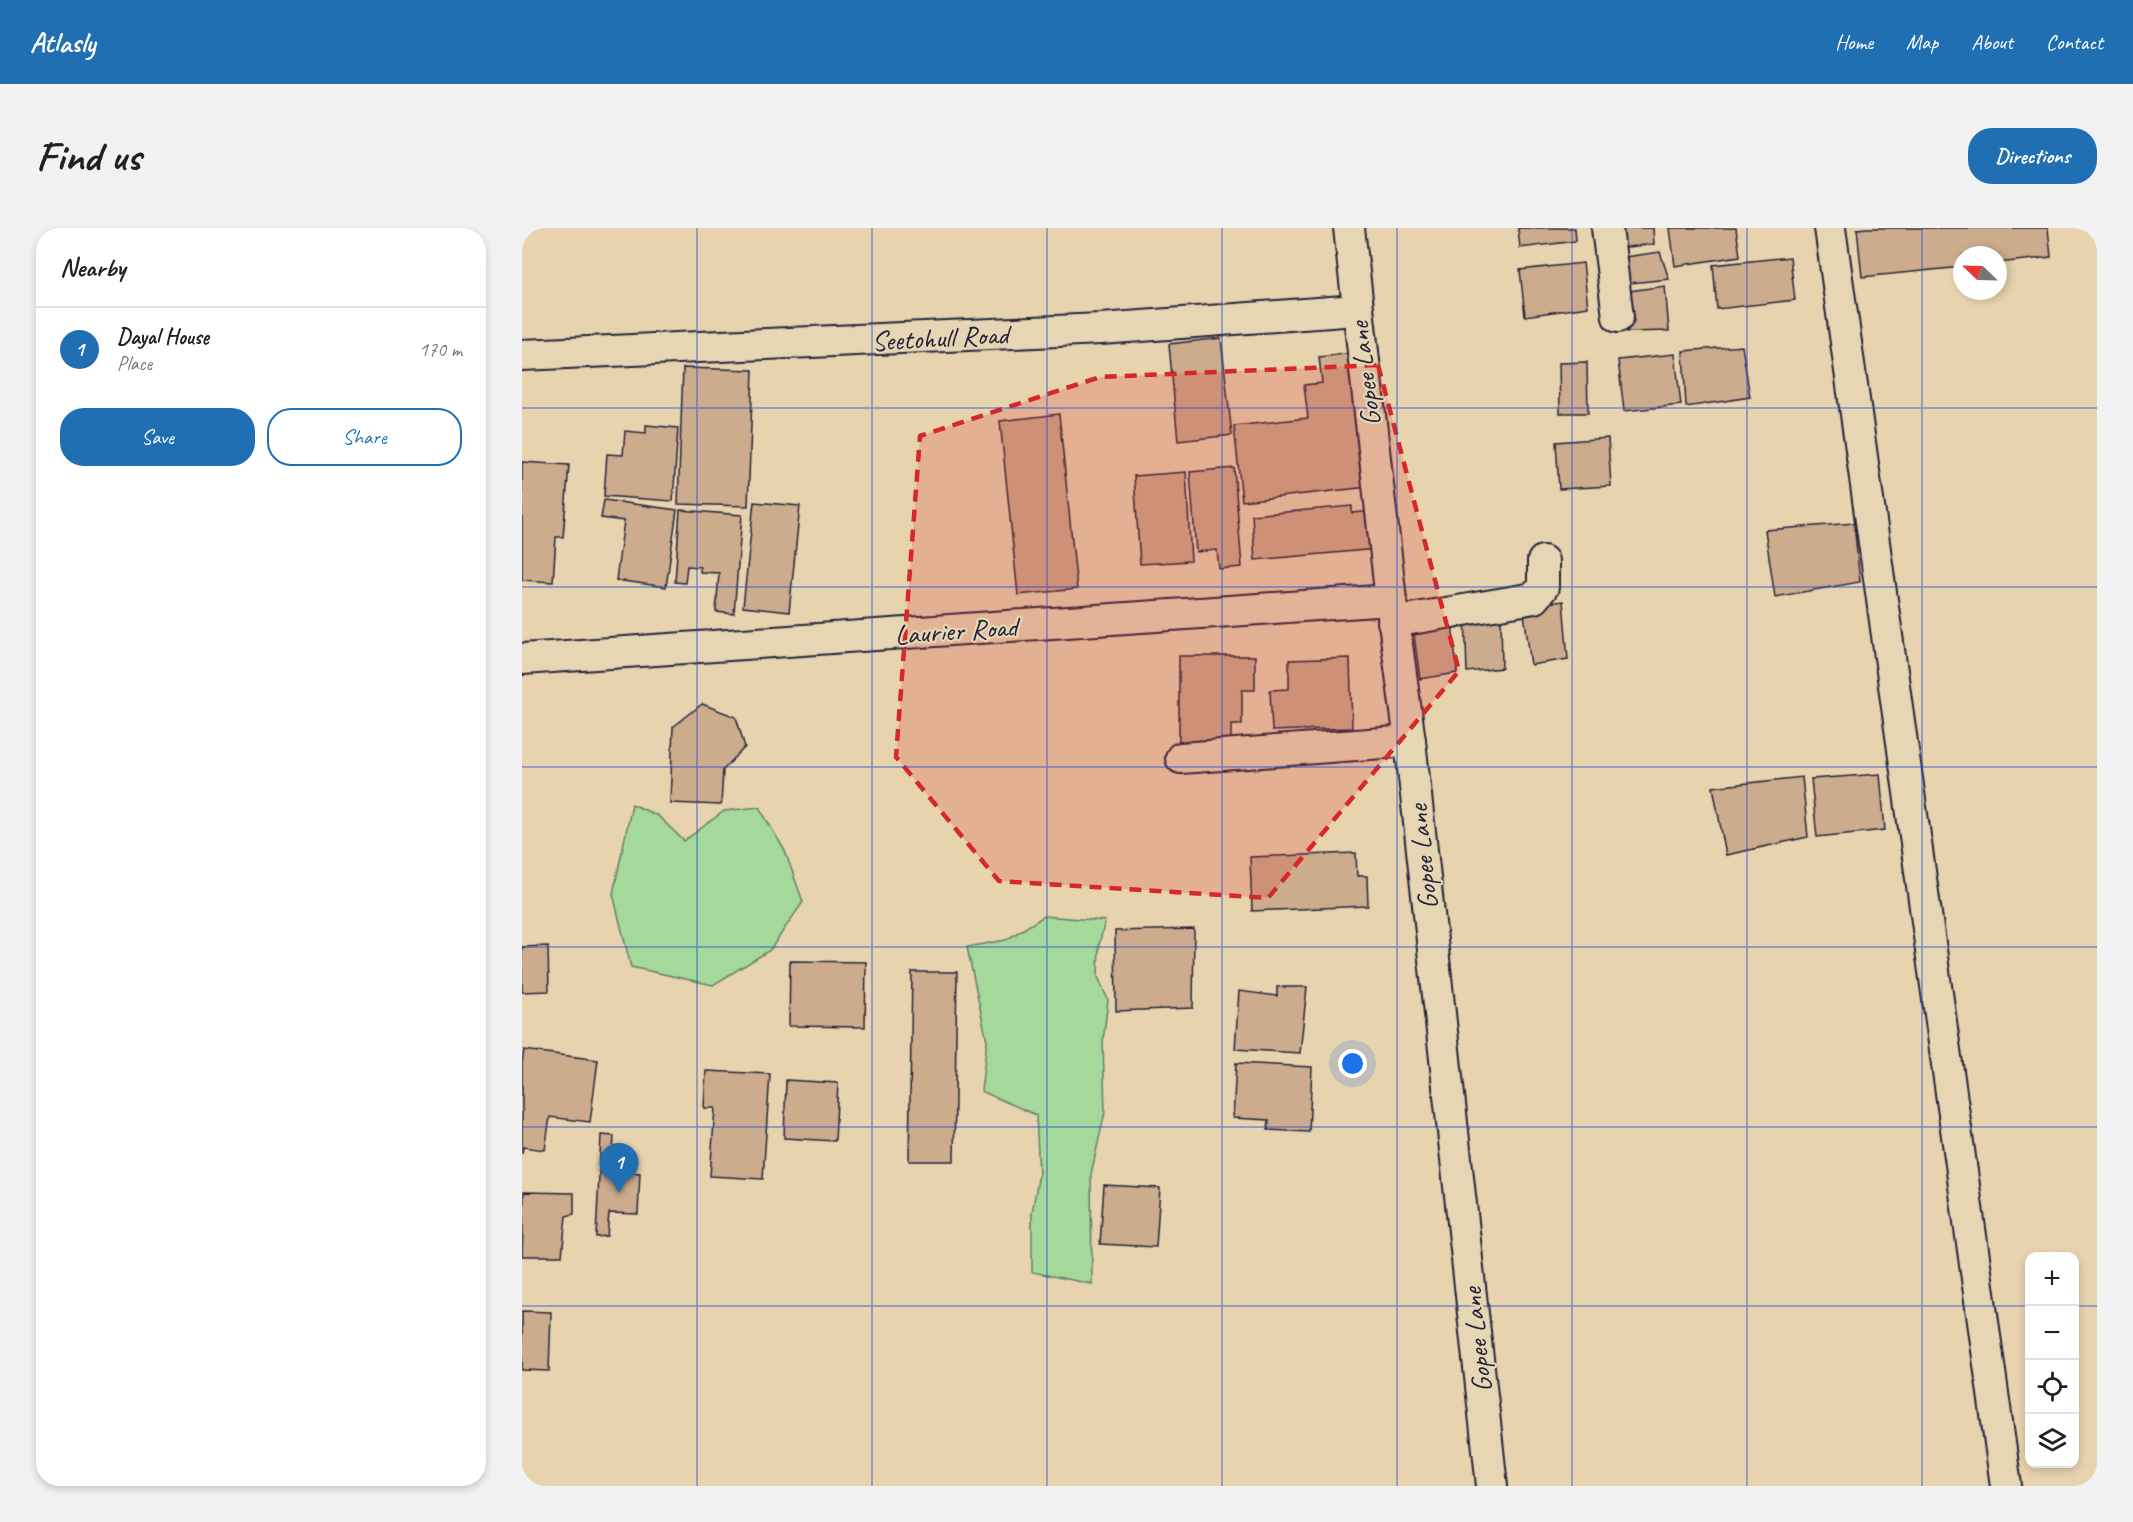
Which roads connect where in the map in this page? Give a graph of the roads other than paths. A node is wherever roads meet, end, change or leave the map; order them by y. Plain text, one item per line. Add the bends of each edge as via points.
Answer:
1 (1349, 228) edge
2 (1607, 228) edge
3 (1830, 228) edge
4 (1357, 310) junction
5 (1618, 317) dead end
6 (522, 355) edge
7 (1543, 561) dead end
8 (1392, 611) junction
9 (522, 659) edge
10 (1410, 741) junction
11 (1181, 758) dead end
12 (1492, 1486) edge
13 (2006, 1486) edge

1 - 4 street, Gopee Lane
2 - 5 street
3 - 13 street
4 - 6 street, Seetohull Road via 1101,329
4 - 8 street, Gopee Lane
7 - 8 street, Laurier Road via 1542,587 1534,598
8 - 9 street, Laurier Road
8 - 10 street, Gopee Lane
10 - 11 street
10 - 12 street, Gopee Lane

